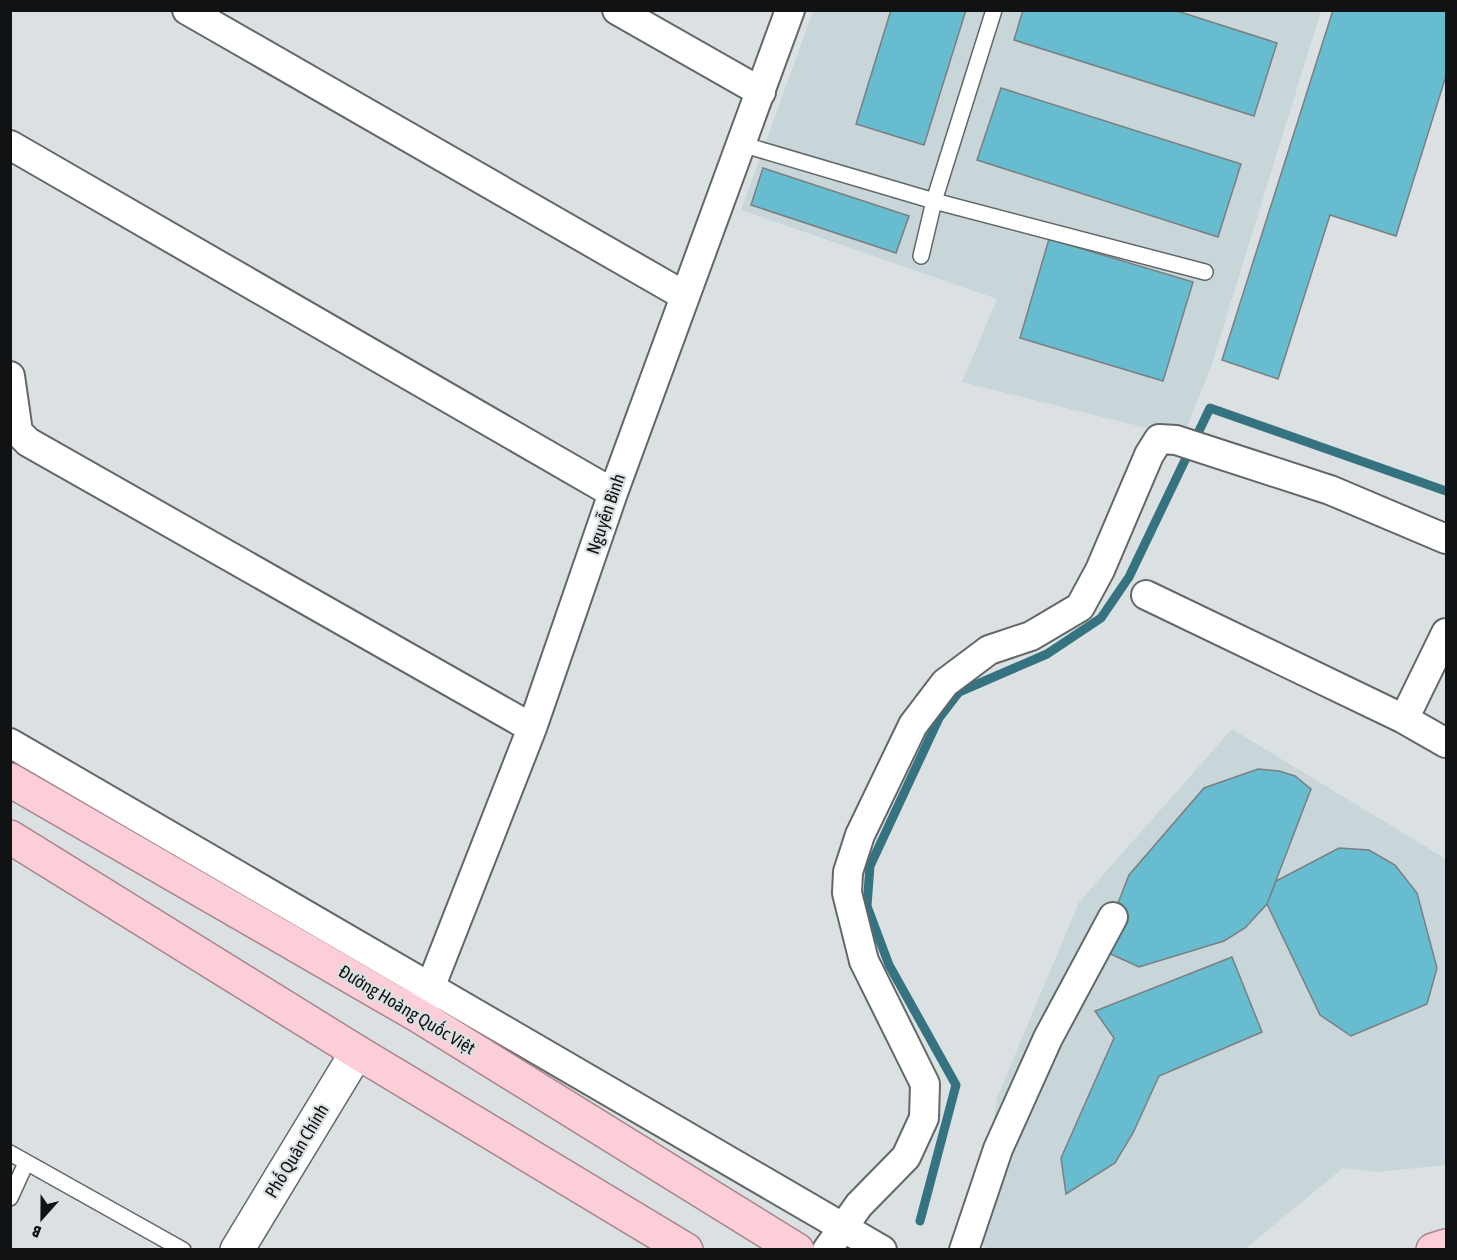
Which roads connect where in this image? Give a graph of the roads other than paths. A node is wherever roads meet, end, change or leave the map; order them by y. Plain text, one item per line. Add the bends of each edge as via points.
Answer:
1 (187, 10) edge
2 (617, 10) edge
3 (790, 10) edge
4 (994, 10) edge
5 (761, 92) junction
6 (741, 144) junction
7 (10, 146) edge
8 (934, 201) junction
9 (921, 256) dead end
10 (1205, 272) dead end
11 (685, 296) junction
12 (10, 376) edge
13 (613, 493) junction
14 (1446, 539) edge
15 (1146, 595) dead end
16 (1446, 633) edge
17 (1404, 719) junction
18 (532, 728) junction
19 (10, 743) edge
20 (1446, 743) edge
21 (10, 780) edge
22 (10, 837) edge
23 (1113, 917) dead end
24 (425, 1001) junction
25 (357, 1052) junction
26 (10, 1154) edge
27 (26, 1163) junction
28 (10, 1198) edge
29 (835, 1238) edge
30 (1446, 1246) edge
31 (183, 1250) edge
32 (237, 1250) edge
33 (686, 1250) edge
34 (797, 1250) edge
35 (882, 1250) edge
36 (964, 1250) edge
37 (1434, 1250) edge

1 - 11 street
2 - 5 street
3 - 5 street, Nguyễn Bình
4 - 8 lane
5 - 6 street, Nguyễn Bình
6 - 8 lane
6 - 11 street, Nguyễn Bình
7 - 13 street
8 - 9 lane
8 - 10 lane
11 - 13 street, Nguyễn Bình
12 - 18 street via 18,432 28,442
13 - 18 street, Nguyễn Bình
14 - 29 street via 1330,490 1176,440 1160,439 1153,446 1080,608 1031,636 989,650 945,683 913,725 860,835 848,872 847,893 864,961 925,1084 924,1118 906,1157 859,1205
15 - 17 street
16 - 17 street
17 - 20 street
18 - 24 street, Nguyễn Bình
19 - 24 street
21 - 24 highway, Đường Hoàng Quốc Việt
22 - 25 highway
23 - 36 street via 1048,1038 998,1149
24 - 29 street
24 - 34 highway, Đường Hoàng Quốc Việt
25 - 32 street, Phố Quân Chính
25 - 33 highway
26 - 27 lane
27 - 28 lane
27 - 31 lane
29 - 35 street
30 - 37 highway

